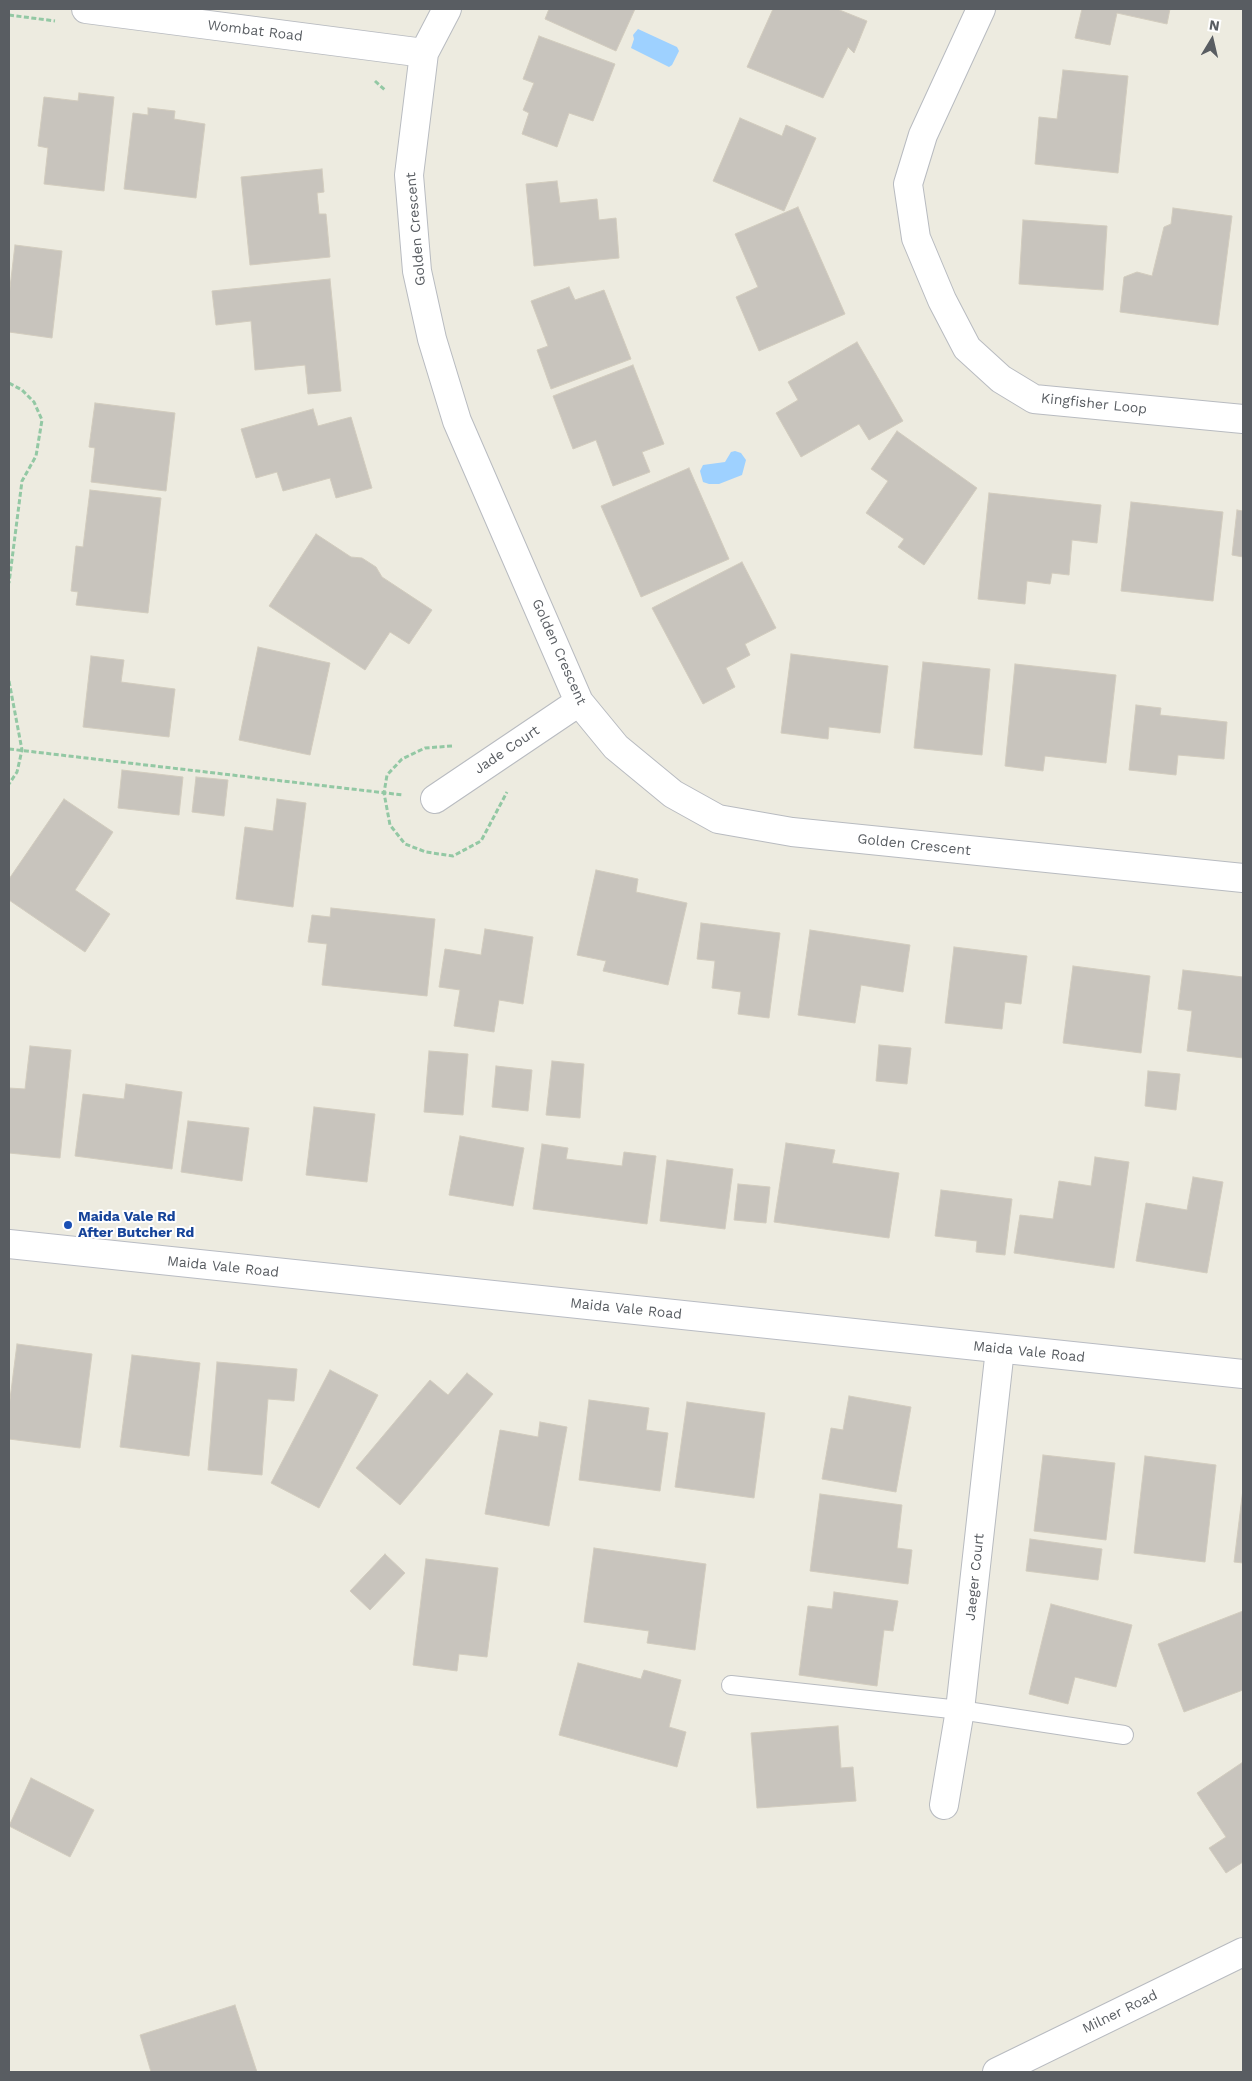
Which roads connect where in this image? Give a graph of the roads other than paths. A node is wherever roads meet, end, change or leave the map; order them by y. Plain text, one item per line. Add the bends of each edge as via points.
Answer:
1 (86, 9) edge
2 (447, 9) edge
3 (981, 9) edge
4 (424, 53) junction
5 (1243, 419) edge
6 (578, 702) junction
7 (435, 798) road end
8 (1243, 878) edge
9 (9, 1244) edge
10 (1000, 1349) junction
11 (1243, 1374) edge
12 (731, 1685) dead end
13 (960, 1710) junction
14 (1124, 1735) dead end
15 (944, 1805) dead end
16 (1243, 1952) edge
17 (996, 2072) edge

1 - 4 street, Wombat Road
2 - 4 street, Golden Crescent
3 - 5 street, Kingfisher Loop via 923,135 908,184 916,238 942,300 968,348 1000,379 1034,398
4 - 6 street, Golden Crescent via 409,175 417,271 432,339 457,421
6 - 7 street, Jade Court
6 - 8 street, Golden Crescent via 616,747 673,794 718,819 792,832
9 - 10 street, Maida Vale Road
10 - 11 street, Maida Vale Road
10 - 13 street, Jaeger Court
12 - 13 lane
13 - 14 lane
13 - 15 street, Jaeger Court
16 - 17 street, Milner Road

